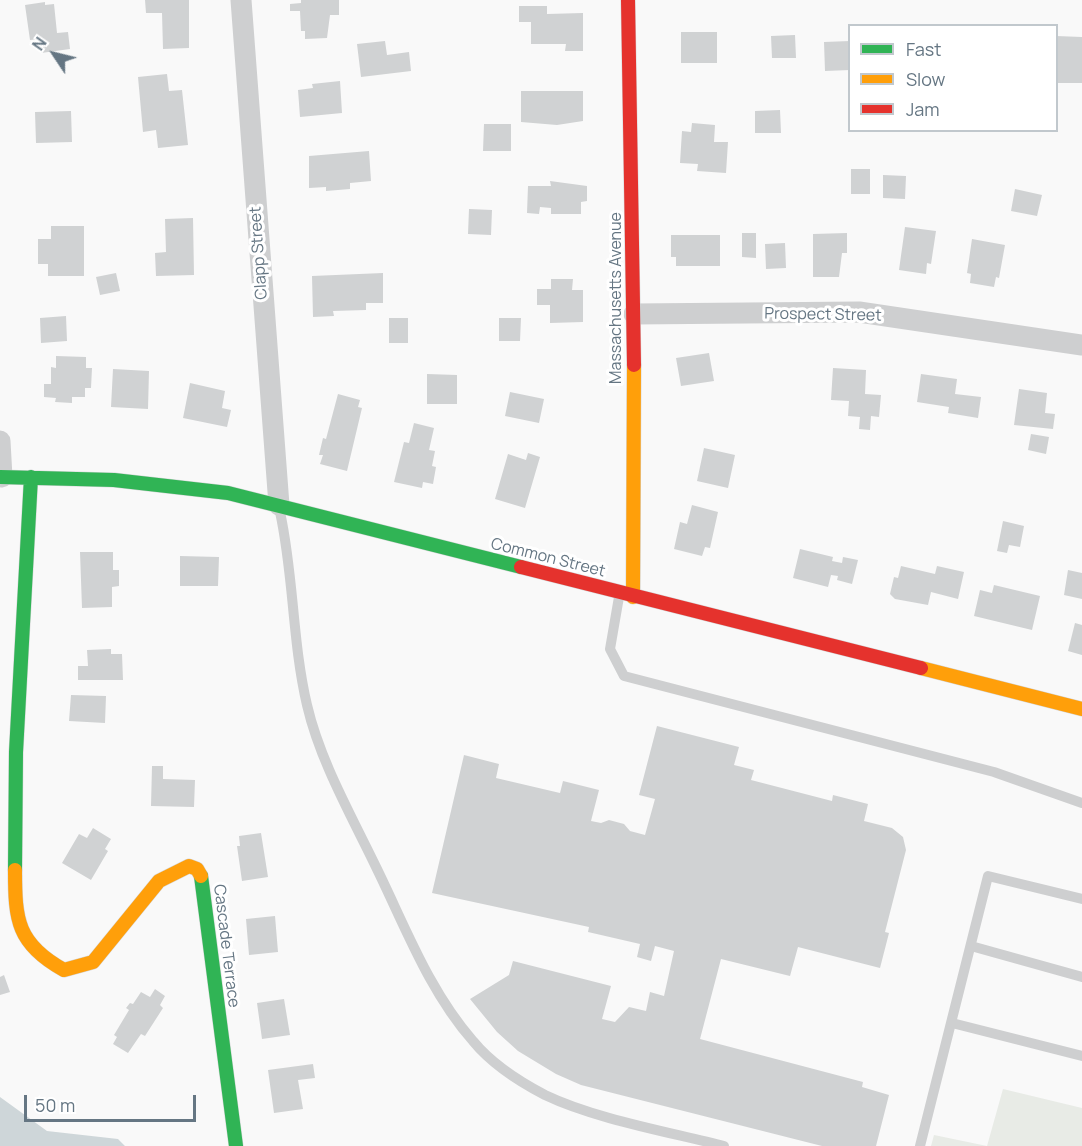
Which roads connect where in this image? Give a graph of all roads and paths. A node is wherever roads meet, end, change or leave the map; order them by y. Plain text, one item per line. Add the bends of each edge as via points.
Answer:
1 (240, 0) edge
2 (628, 0) edge
3 (634, 314) junction
4 (1082, 345) edge
5 (0, 441) edge
6 (1, 477) edge
7 (31, 477) junction
8 (279, 505) junction
9 (626, 595) junction
10 (1082, 709) edge
11 (1082, 803) edge
12 (1082, 899) edge
13 (971, 946) junction
14 (1082, 977) edge
15 (952, 1023) junction
16 (1082, 1056) edge
17 (236, 1146) edge
18 (724, 1146) edge
19 (920, 1146) edge

1 - 8 street, Clapp Street
2 - 3 street, Massachusetts Avenue
3 - 4 street, Prospect Street via 859,312
3 - 9 street, Massachusetts Avenue
5 - 6 street
6 - 7 street, Common Street
7 - 8 street, Common Street via 115,478 175,484
7 - 17 street, Cascade Terrace via 16,752 18,921 26,944 42,959 64,970 93,962 159,880 189,866 197,869 201,875
8 - 9 street, Common Street
8 - 18 lane via 290,558 307,706 335,782 433,985 454,1016 493,1059 544,1094 572,1106
9 - 10 street, Common Street
9 - 11 lane via 610,649 624,676 994,772
12 - 13 lane via 988,876
13 - 14 lane
13 - 15 lane
15 - 16 lane
15 - 19 lane

